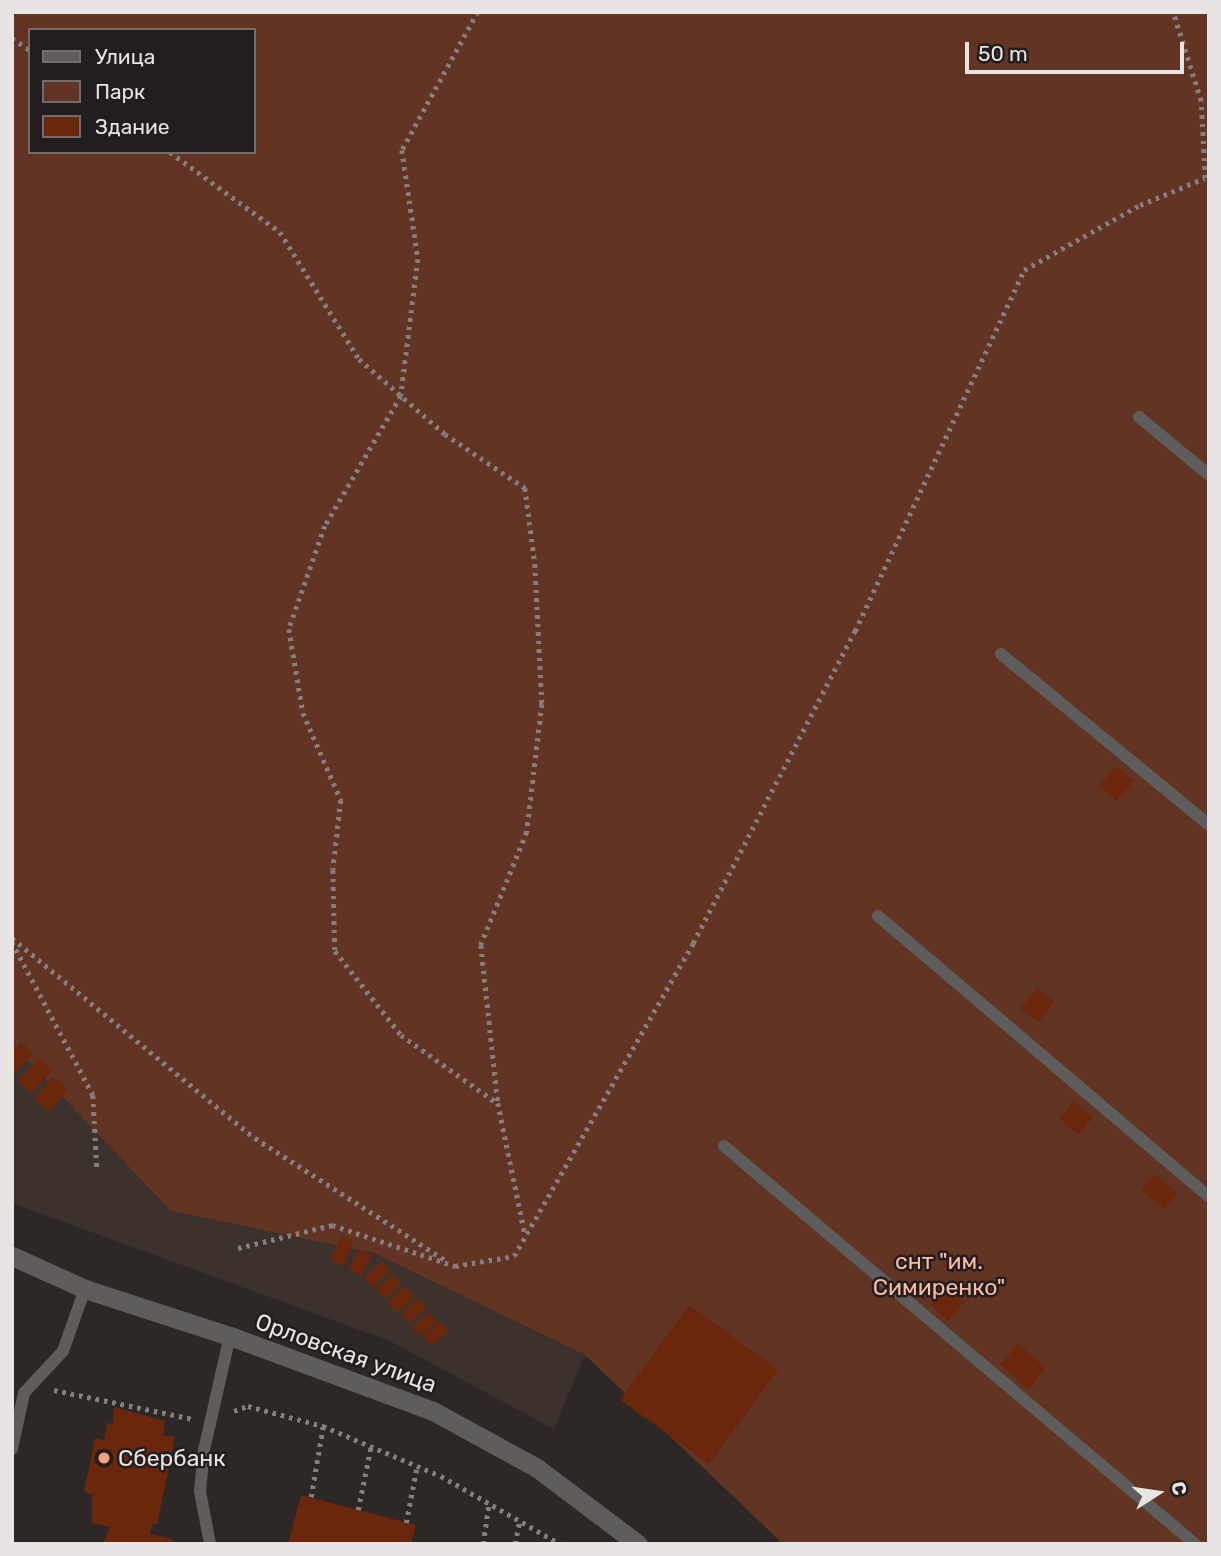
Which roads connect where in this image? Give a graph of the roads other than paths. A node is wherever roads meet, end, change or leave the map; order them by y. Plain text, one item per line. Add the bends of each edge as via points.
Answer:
1 (1139, 417) dead end
2 (1209, 475) edge
3 (1000, 654) dead end
4 (1209, 825) edge
5 (878, 916) dead end
6 (724, 1146) dead end
7 (1209, 1197) edge
8 (12, 1256) edge
9 (85, 1289) junction
10 (230, 1336) junction
11 (12, 1449) edge
12 (212, 1542) edge
13 (638, 1544) edge
14 (1195, 1544) edge

1 - 2 lane
3 - 4 lane
5 - 7 lane
6 - 14 lane
8 - 9 street, Орловская улица
9 - 10 street, Орловская улица
9 - 11 lane via 63,1350 24,1393
10 - 12 lane via 208,1422 200,1491
10 - 13 street, Орловская улица via 408,1401 493,1441 577,1495

